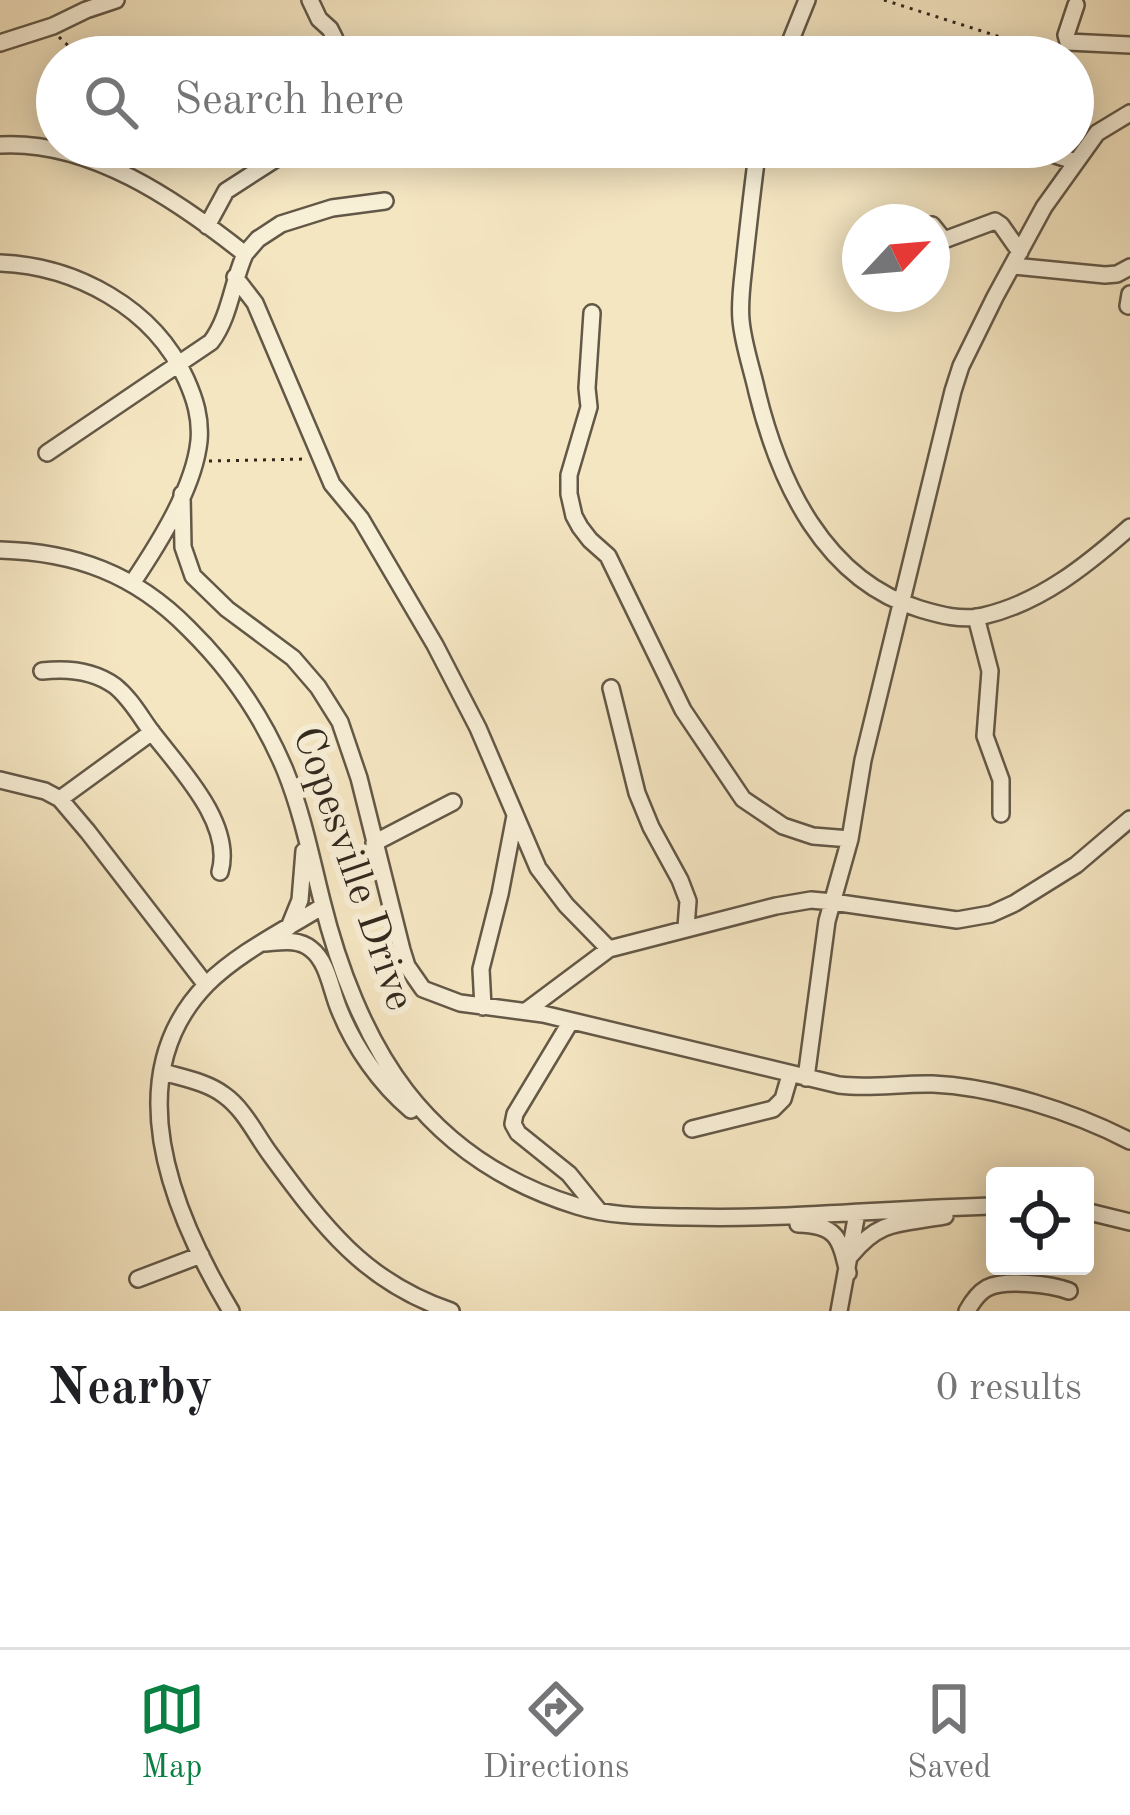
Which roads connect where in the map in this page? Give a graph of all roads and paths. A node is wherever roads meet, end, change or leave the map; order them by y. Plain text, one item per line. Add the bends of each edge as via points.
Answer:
1 (116, 0) edge
2 (310, 0) edge
3 (807, 0) edge
4 (884, 0) edge
5 (1076, 5) dead end
6 (49, 27) junction
7 (58, 36) edge
8 (333, 36) edge
9 (792, 36) edge
10 (997, 36) edge
11 (1066, 36) edge
12 (0, 44) edge
13 (1094, 44) edge
14 (1130, 45) edge
15 (1130, 113) edge
16 (1094, 137) edge
17 (0, 145) edge
18 (36, 147) edge
19 (112, 168) edge
20 (262, 168) edge
21 (756, 168) edge
22 (1071, 168) edge
23 (385, 201) dead end
24 (207, 226) junction
25 (950, 238) edge
26 (244, 254) junction
27 (1016, 259) junction
28 (0, 263) edge
29 (1126, 273) edge
30 (235, 277) junction
31 (592, 313) dead end
32 (178, 363) junction
33 (47, 454) dead end
34 (196, 462) junction
35 (322, 463) junction
36 (182, 494) junction
37 (1130, 527) edge
38 (0, 550) edge
39 (133, 582) junction
40 (902, 604) junction
41 (976, 617) junction
42 (42, 671) dead end
43 (611, 688) dead end
44 (152, 732) junction
45 (0, 780) edge
46 (60, 799) junction
47 (453, 802) dead end
48 (1001, 814) dead end
49 (515, 816) junction
50 (1130, 819) edge
51 (304, 830) junction
52 (850, 839) junction
53 (374, 843) junction
54 (220, 872) dead end
55 (833, 902) junction
56 (323, 906) junction
57 (686, 927) junction
58 (288, 928) junction
59 (263, 943) junction
60 (609, 949) junction
61 (206, 986) junction
62 (483, 1006) junction
63 (526, 1011) junction
64 (571, 1021) junction
65 (163, 1072) junction
66 (798, 1076) junction
67 (430, 1119) junction
68 (692, 1129) dead end
69 (1130, 1142) edge
70 (986, 1206) edge
71 (986, 1207) edge
72 (599, 1212) junction
73 (857, 1213) junction
74 (1094, 1213) edge
75 (730, 1218) junction
76 (1130, 1222) edge
77 (851, 1255) junction
78 (201, 1256) junction
79 (848, 1273) junction
80 (138, 1279) dead end
81 (1069, 1291) dead end
82 (223, 1308) edge
83 (452, 1311) edge
84 (839, 1311) edge
85 (967, 1311) edge

1 - 6 street
2 - 8 street
3 - 9 street
4 - 10 path
5 - 11 street
6 - 7 path
6 - 12 street
13 - 14 street
15 - 16 street
17 - 18 street
19 - 24 street
20 - 24 street via 226,191
21 - 40 street via 741,321 770,444 832,552
22 - 27 street
23 - 26 street via 280,224
24 - 26 street
25 - 27 street via 995,221
26 - 30 street
27 - 29 street
27 - 40 street via 953,392
28 - 32 street via 51,269 99,290 155,330
30 - 32 street via 217,334
30 - 35 street via 255,303
31 - 52 street via 589,407 569,475 574,516 608,556 683,710 743,799 783,826
32 - 33 street
32 - 34 street via 200,418
34 - 35 path
34 - 36 street
35 - 49 street via 436,645
36 - 39 street
36 - 53 street via 183,547 194,576 318,687 350,748
37 - 41 street via 1045,592
38 - 39 street, Copesville Drive via 72,560
39 - 51 street, Copesville Drive via 195,635 255,709
40 - 41 street
40 - 52 street
41 - 48 street via 990,671 985,736
42 - 44 street via 75,669 115,686
43 - 57 street via 638,793 685,891
44 - 46 street
44 - 54 street via 210,814 223,853
45 - 46 street
46 - 61 street
47 - 53 street
49 - 60 street via 538,868
49 - 62 street via 481,969
50 - 55 street via 1076,865 981,917
51 - 56 street, Copesville Drive
51 - 58 street via 303,884
52 - 55 street
53 - 62 street via 417,982 444,999
55 - 57 street via 795,902
55 - 66 street
56 - 58 street
56 - 67 street, Copesville Drive via 369,1029
57 - 60 street
58 - 59 street
59 - 61 street
59 - 67 street via 311,949 379,1076
60 - 63 street
61 - 65 street via 179,1023
62 - 63 street
63 - 64 street
64 - 66 street
64 - 72 street via 513,1124
65 - 78 street via 164,1159
65 - 83 street via 226,1096 354,1257 400,1290
66 - 68 street via 773,1109
66 - 69 street via 856,1088 976,1089
67 - 72 street, Copesville Drive via 498,1174
70 - 73 street, Copesville Drive
71 - 77 street via 883,1227
72 - 75 street, Copesville Drive
73 - 75 street, Copesville Drive
73 - 77 street
74 - 76 street
75 - 79 street via 827,1228
77 - 79 street
78 - 80 street
78 - 82 street
79 - 84 street
81 - 85 street via 996,1286

